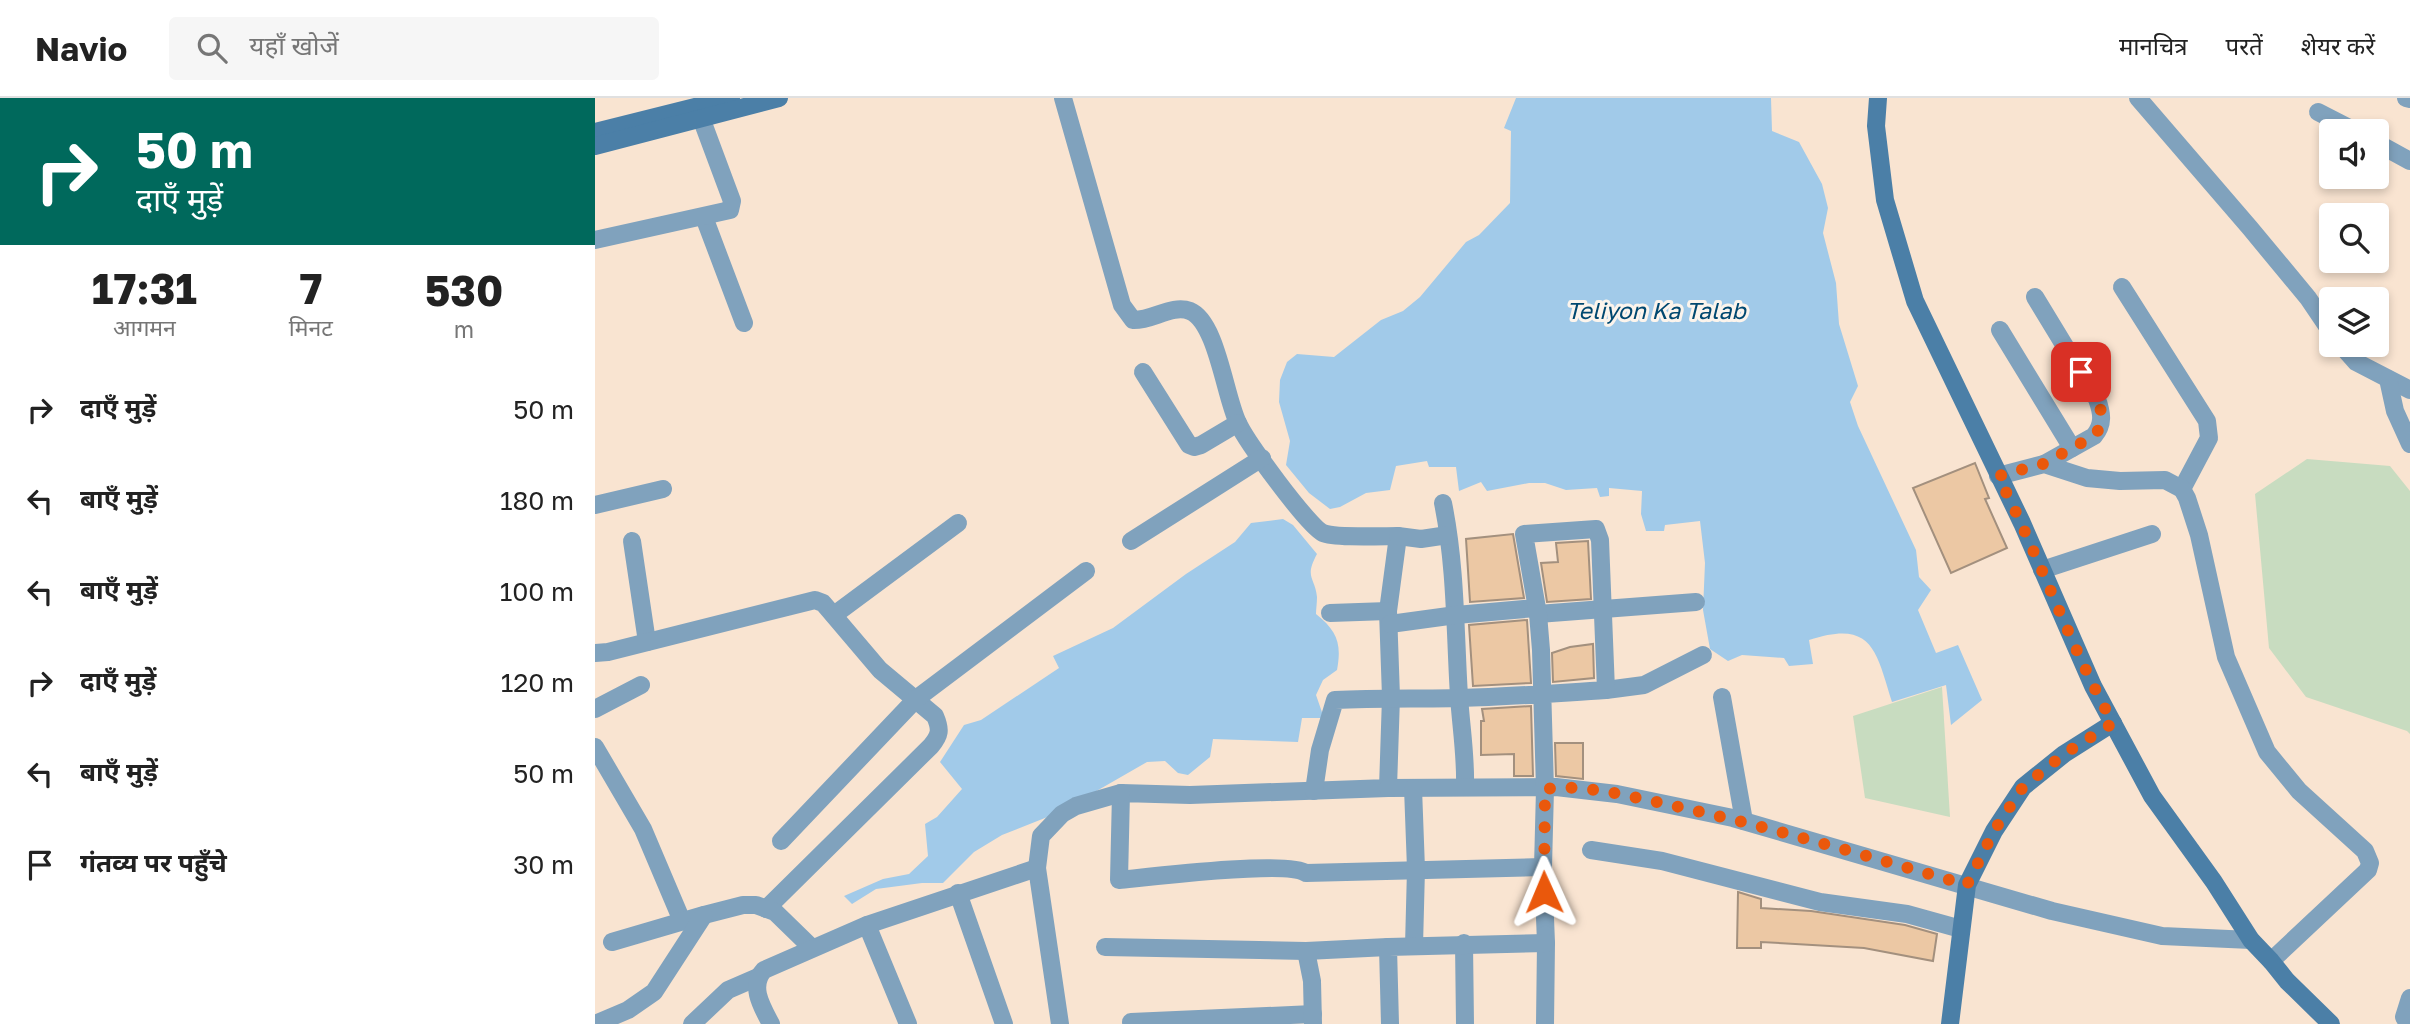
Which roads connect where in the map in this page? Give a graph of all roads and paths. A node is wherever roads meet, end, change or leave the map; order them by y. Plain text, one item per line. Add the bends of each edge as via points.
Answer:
1 (731, 98) edge
2 (779, 98) edge
3 (1063, 98) edge
4 (1878, 98) edge
5 (2138, 98) edge
6 (2318, 112) dead end
7 (700, 113) junction
8 (2332, 119) edge
9 (595, 132) edge
10 (595, 146) edge
11 (2389, 150) edge
12 (2410, 161) edge
13 (703, 217) junction
14 (595, 240) edge
15 (2122, 287) dead end
16 (2035, 297) dead end
17 (2319, 314) edge
18 (744, 323) dead end
19 (2000, 330) dead end
20 (2352, 357) edge
21 (1143, 372) dead end
22 (2388, 379) junction
23 (2410, 390) edge
24 (1238, 423) junction
25 (2410, 444) edge
26 (2073, 448) junction
27 (1262, 458) junction
28 (2043, 464) junction
29 (1998, 476) junction
30 (663, 489) dead end
31 (2182, 489) junction
32 (1443, 503) dead end
33 (595, 505) edge
34 (958, 523) dead end
35 (2152, 534) dead end
36 (1398, 536) junction
37 (1448, 536) junction
38 (632, 541) dead end
39 (1131, 541) dead end
40 (1086, 570) dead end
41 (2042, 570) junction
42 (1696, 603) dead end
43 (1537, 611) junction
44 (1603, 611) junction
45 (1330, 613) dead end
46 (834, 615) junction
47 (1456, 615) junction
48 (1389, 617) junction
49 (647, 642) junction
50 (595, 653) edge
51 (1703, 655) dead end
52 (641, 685) dead end
53 (1606, 690) junction
54 (1542, 694) junction
55 (1722, 697) dead end
56 (1391, 698) junction
57 (1459, 698) junction
58 (916, 699) junction
59 (595, 709) edge
60 (2113, 723) junction
61 (595, 747) edge
62 (1388, 788) junction
63 (1413, 788) junction
64 (1465, 788) junction
65 (1545, 789) junction
66 (1314, 790) junction
67 (1121, 793) junction
68 (1744, 821) junction
69 (781, 841) dead end
70 (1591, 850) dead end
71 (1543, 867) junction
72 (1037, 868) junction
73 (1416, 869) junction
74 (1967, 885) junction
75 (958, 893) junction
76 (766, 909) junction
77 (704, 915) junction
78 (682, 921) junction
79 (867, 925) junction
80 (1961, 929) junction
81 (804, 939) junction
82 (2251, 940) junction
83 (612, 942) dead end
84 (1464, 943) junction
85 (1546, 943) junction
86 (1414, 946) junction
87 (1105, 947) dead end
88 (1388, 947) junction
89 (1306, 951) junction
90 (2271, 961) junction
91 (758, 977) junction
92 (2410, 998) edge
93 (1313, 1019) edge
94 (1131, 1021) dead end
95 (595, 1024) edge
96 (692, 1024) edge
97 (771, 1024) edge
98 (908, 1024) edge
99 (1004, 1024) edge
100 (1060, 1024) edge
101 (1390, 1024) edge
102 (1465, 1024) edge
103 (1545, 1024) edge
104 (1950, 1024) edge
105 (2332, 1024) edge
106 (2408, 1024) edge

1 - 7 main road
2 - 7 main road
3 - 24 street via 1122,304 1133,320 1175,310 1199,316
4 - 29 main road via 1876,126 1885,200 1915,301
5 - 17 street
6 - 8 street
7 - 9 main road
7 - 10 main road
7 - 13 street via 732,206
11 - 12 street
13 - 14 street
13 - 18 street
15 - 31 street via 2207,421 2209,438
16 - 26 street via 2102,412 2100,429
19 - 26 street
20 - 22 street
21 - 24 street via 1189,445 1201,445
22 - 23 street
22 - 25 street via 2395,411
24 - 27 street
26 - 28 street
27 - 36 street via 1308,522 1324,534
27 - 39 street
28 - 29 street
28 - 31 street via 2087,478 2165,480
29 - 41 main road
30 - 33 street
31 - 90 street via 2199,535 2226,657 2267,752 2299,791 2365,851 2370,863 2363,875
32 - 37 street
34 - 46 street
35 - 41 street
36 - 37 street
36 - 48 street
37 - 47 street
38 - 49 street
40 - 58 street
41 - 60 main road
42 - 44 street
43 - 44 street
43 - 44 street via 1524,534 1588,528 1596,529 1600,540
43 - 47 street
43 - 54 street
44 - 53 street
45 - 48 street
46 - 49 street via 815,600
46 - 58 street via 880,670
47 - 48 street
47 - 57 street
48 - 56 street
49 - 50 street
51 - 53 street via 1644,685
52 - 59 street
53 - 54 street
54 - 57 street
54 - 65 street
55 - 68 street
56 - 57 street
56 - 62 street
56 - 66 street via 1335,700
57 - 64 street
58 - 69 street
58 - 76 street via 935,716 939,735
60 - 74 main road via 2023,787
60 - 82 main road via 2152,796
61 - 78 street via 643,829
62 - 63 street
62 - 66 street
63 - 64 street
63 - 73 street
64 - 65 street
65 - 68 street via 1617,794
65 - 71 street
66 - 67 street
67 - 72 street via 1062,814 1041,836
67 - 73 street via 1119,880 1269,868 1299,868 1306,873
68 - 74 street
70 - 80 street via 1662,861 1820,902 1907,914
71 - 73 street
71 - 85 street
72 - 75 street
72 - 100 street
73 - 86 street
74 - 80 main road
74 - 82 street via 2052,911 2162,936
75 - 79 street
75 - 99 street
76 - 77 street via 743,905
76 - 81 street
77 - 78 street
77 - 95 street via 654,992
78 - 83 street
79 - 81 street
79 - 98 street
80 - 104 main road
81 - 91 street
82 - 90 main road
84 - 85 street
84 - 86 street
84 - 102 street
85 - 103 street
86 - 88 street
87 - 89 street
88 - 89 street
88 - 101 street
89 - 93 street
90 - 105 main road
91 - 96 street via 729,990
91 - 97 street via 756,986
92 - 106 street via 2404,1017
93 - 94 street

